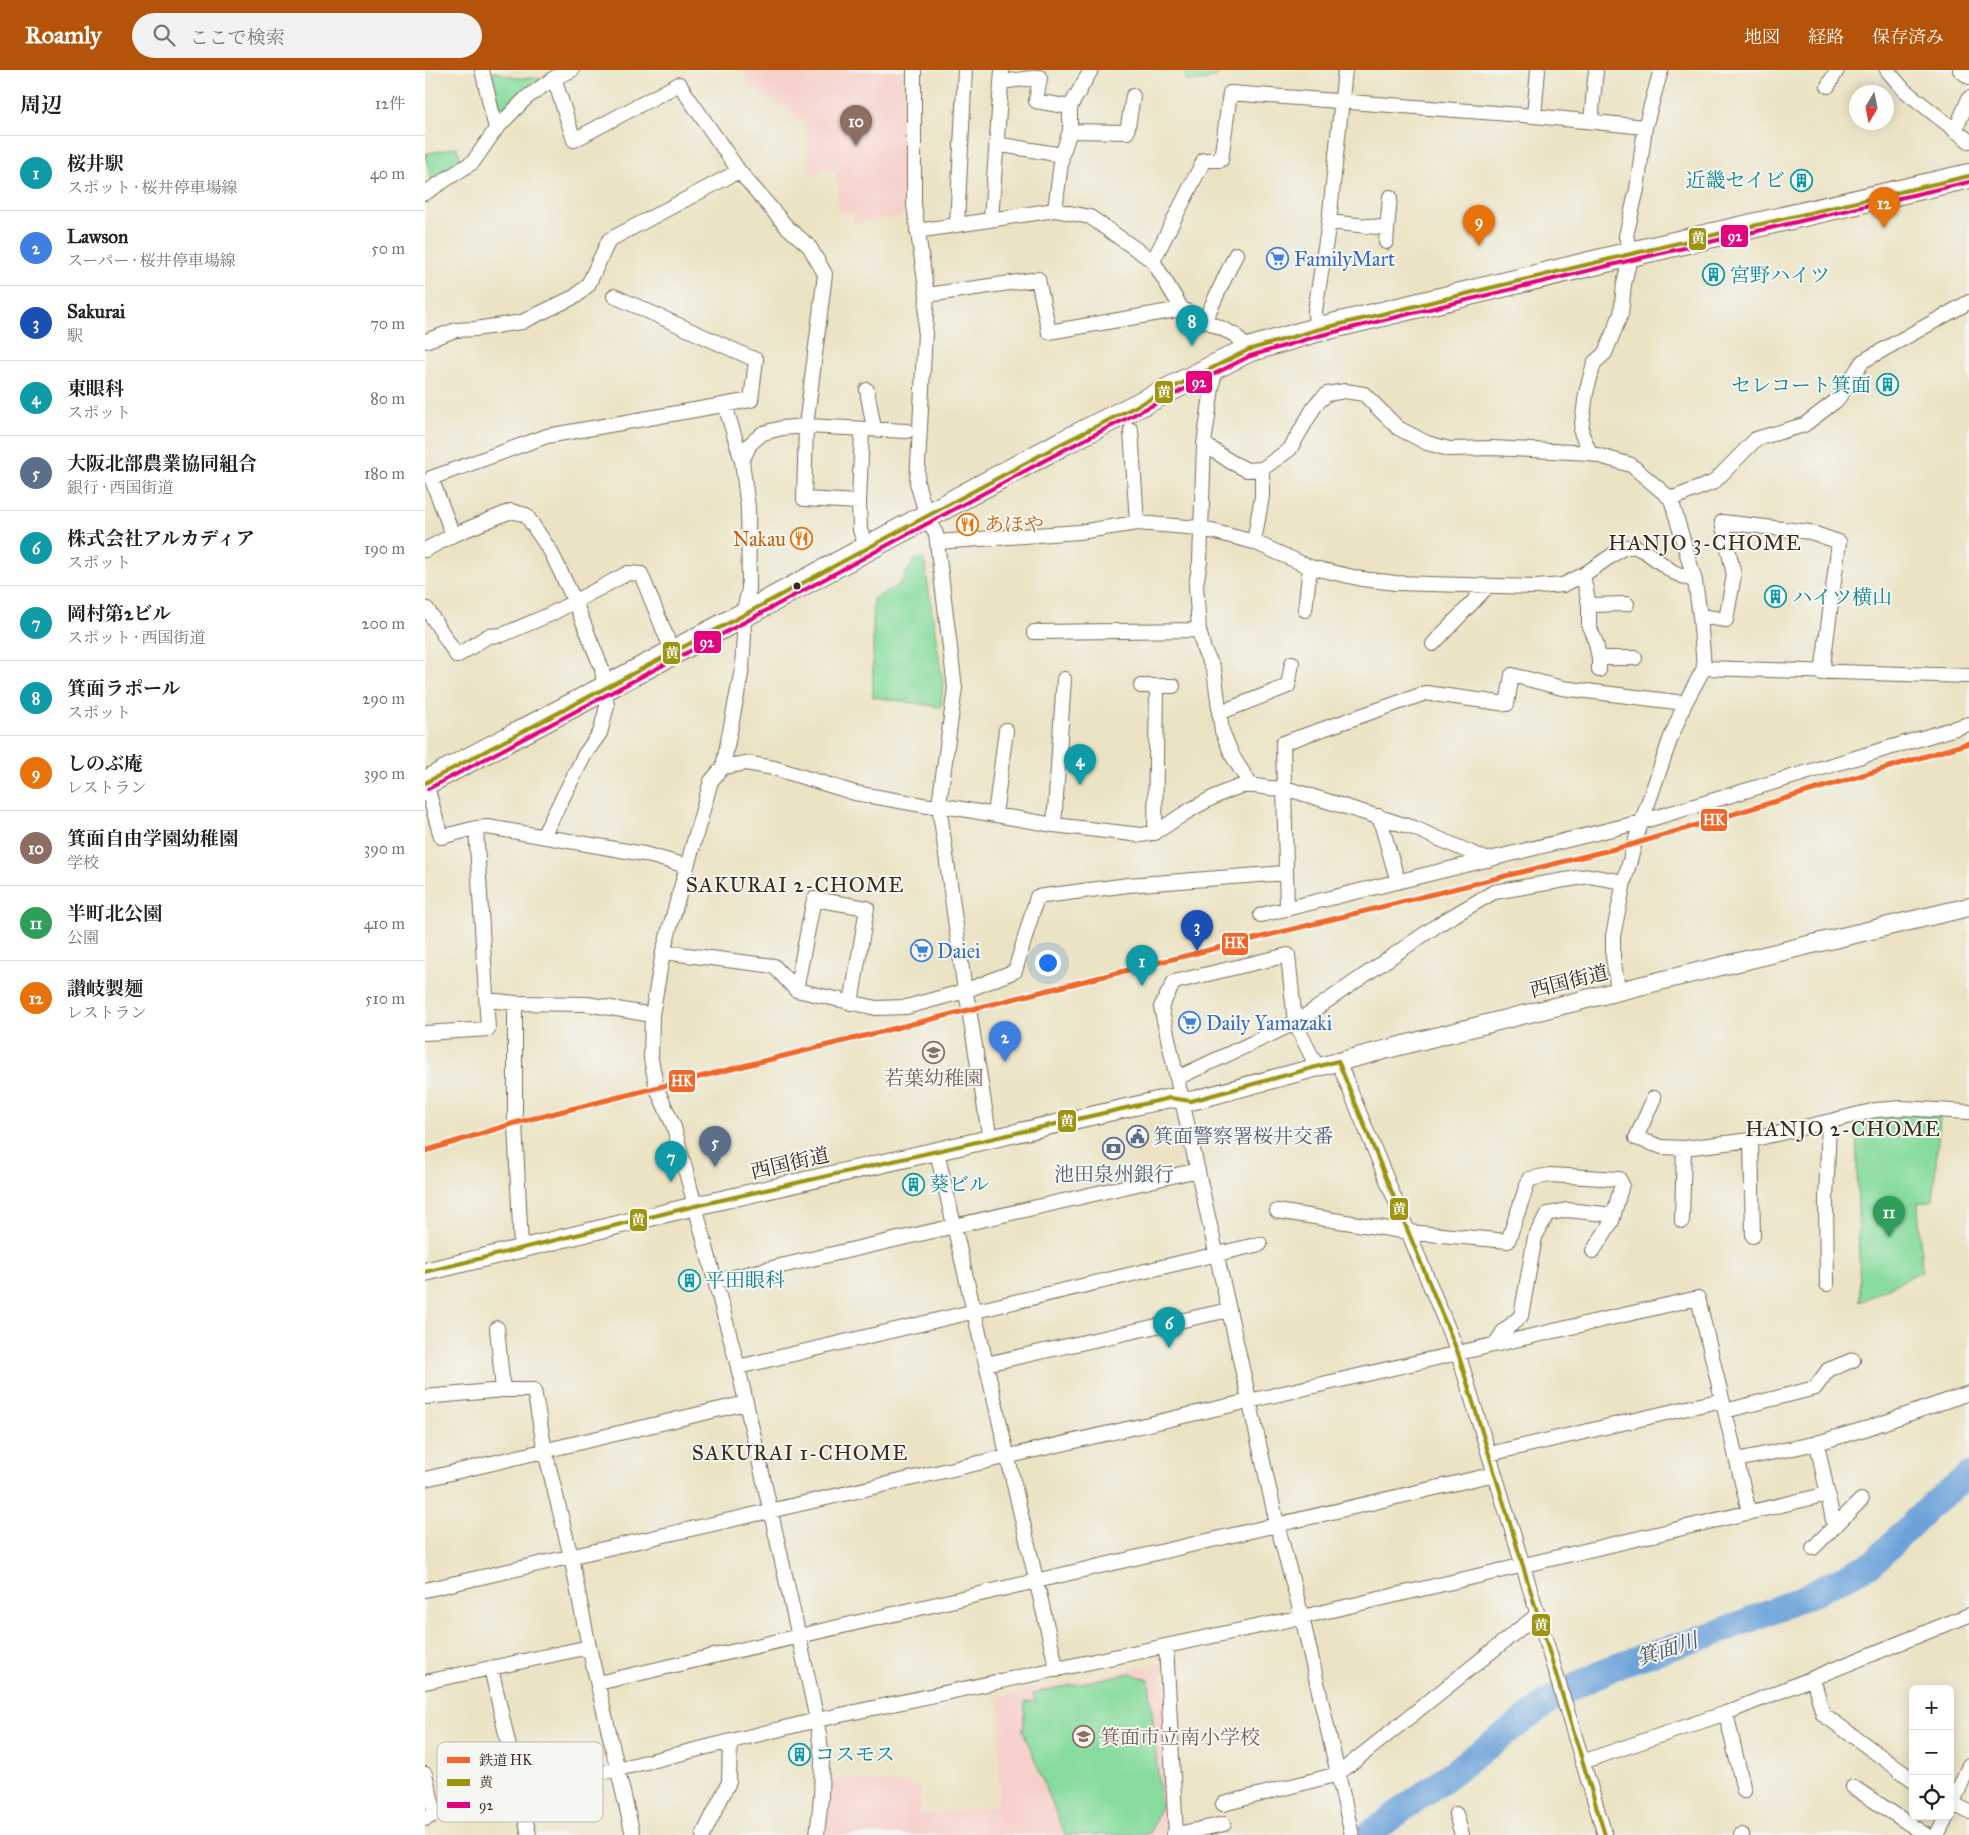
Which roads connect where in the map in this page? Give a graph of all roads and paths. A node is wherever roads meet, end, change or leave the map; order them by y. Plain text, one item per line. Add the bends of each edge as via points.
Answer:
1 (482, 70) edge
2 (572, 70) edge
3 (914, 70) edge
4 (965, 70) edge
5 (1091, 70) edge
6 (1345, 70) edge
7 (1538, 70) edge
8 (1596, 70) edge
9 (1661, 70) edge
10 (1837, 70) edge
11 (1887, 70) edge
12 (1959, 70) edge
13 (1001, 76) edge
14 (1969, 77) edge
15 (554, 78) junction
16 (1828, 86) dead end
17 (1133, 96) dead end
18 (1969, 98) edge
19 (1341, 101) junction
20 (1071, 107) junction
21 (1534, 116) junction
22 (1591, 120) junction
23 (1645, 127) junction
24 (496, 129) junction
25 (1070, 131) junction
26 (1955, 131) junction
27 (1969, 141) edge
28 (996, 144) junction
29 (1062, 155) junction
30 (739, 172) junction
31 (1969, 176) edge
32 (425, 193) edge
33 (1390, 197) dead end
34 (1055, 210) junction
35 (991, 219) junction
36 (1329, 222) junction
37 (957, 224) junction
38 (917, 231) junction
39 (1236, 254) dead end
40 (1631, 254) junction
41 (1153, 260) junction
42 (927, 295) junction
43 (614, 296) dead end
44 (1969, 302) edge
45 (1182, 309) junction
46 (1205, 320) junction
47 (1316, 330) junction
48 (425, 341) edge
49 (1248, 350) junction
50 (1215, 367) junction
51 (867, 390) dead end
52 (725, 405) junction
53 (806, 426) junction
54 (868, 429) junction
55 (1131, 430) dead end
56 (907, 431) dead end
57 (1204, 444) junction
58 (1590, 453) junction
59 (742, 461) junction
60 (1262, 469) junction
61 (1671, 499) junction
62 (859, 502) junction
63 (927, 517) junction
64 (1137, 523) junction
65 (1200, 528) junction
66 (453, 535) junction
67 (937, 542) junction
68 (1254, 542) junction
69 (867, 548) junction
70 (425, 550) edge
71 (1310, 567) junction
72 (1583, 575) junction
73 (1695, 581) junction
74 (1489, 586) junction
75 (575, 602) junction
76 (1627, 604) dead end
77 (1589, 605) junction
78 (425, 609) edge
79 (1305, 610) dead end
80 (743, 614) junction
81 (1700, 616) junction
82 (1199, 630) junction
83 (1034, 632) dead end
84 (1433, 644) dead end
85 (673, 653) junction
86 (1635, 658) dead end
87 (1292, 663) dead end
88 (1704, 668) junction
89 (1822, 672) junction
90 (1969, 676) edge
91 (1064, 678) dead end
92 (1141, 686) dead end
93 (1157, 686) junction
94 (1173, 686) dead end
95 (605, 689) junction
96 (1685, 703) junction
97 (1219, 713) junction
98 (1969, 724) edge
99 (1006, 730) dead end
100 (723, 767) junction
101 (425, 783) edge
102 (1250, 784) junction
103 (1285, 788) junction
104 (939, 805) junction
105 (995, 815) junction
106 (1379, 816) junction
107 (1641, 822) junction
108 (1054, 825) junction
109 (475, 828) junction
110 (1155, 834) junction
111 (543, 836) junction
112 (1487, 860) junction
113 (687, 866) junction
114 (1285, 873) junction
115 (1398, 882) junction
116 (1624, 882) junction
117 (1969, 907) edge
118 (1287, 909) junction
119 (1261, 915) dead end
120 (663, 952) junction
121 (796, 990) junction
122 (1619, 990) junction
123 (965, 991) junction
124 (487, 1000) junction
125 (515, 1003) junction
126 (851, 1003) junction
127 (652, 1015) junction
128 (1295, 1024) junction
129 (425, 1033) edge
130 (1338, 1061) junction
131 (1317, 1067) junction
132 (1177, 1078) junction
133 (1654, 1098) dead end
134 (1182, 1099) junction
135 (1969, 1112) edge
136 (1829, 1122) junction
137 (990, 1140) junction
138 (1751, 1140) junction
139 (1684, 1148) junction
140 (937, 1152) junction
141 (1197, 1170) junction
142 (695, 1206) junction
143 (1277, 1212) dead end
144 (1614, 1215) junction
145 (1682, 1221) dead end
146 (954, 1226) junction
147 (1408, 1232) junction
148 (1753, 1236) dead end
149 (1259, 1244) dead end
150 (521, 1248) junction
151 (1593, 1251) dead end
152 (1216, 1253) junction
153 (425, 1272) edge
154 (1831, 1276) dead end
155 (716, 1281) junction
156 (1229, 1310) junction
157 (974, 1311) junction
158 (497, 1328) dead end
159 (1496, 1344) junction
160 (1458, 1353) junction
161 (1853, 1360) dead end
162 (986, 1364) junction
163 (738, 1367) junction
164 (503, 1390) junction
165 (1969, 1393) edge
166 (425, 1397) edge
167 (1249, 1401) junction
168 (746, 1402) junction
169 (1724, 1406) junction
170 (1817, 1443) junction
171 (545, 1451) junction
172 (1489, 1454) junction
173 (1008, 1456) junction
174 (1737, 1460) junction
175 (1495, 1474) junction
176 (425, 1479) edge
177 (1828, 1494) junction
178 (1861, 1500) dead end
179 (770, 1511) junction
180 (1749, 1512) junction
181 (1277, 1524) junction
182 (1835, 1525) junction
183 (1813, 1548) dead end
184 (571, 1557) junction
185 (1522, 1565) junction
186 (1037, 1581) junction
187 (425, 1590) edge
188 (1537, 1615) junction
189 (1969, 1615) edge
190 (1302, 1616) junction
191 (799, 1637) junction
192 (1166, 1646) junction
193 (589, 1647) junction
194 (491, 1668) junction
195 (1057, 1670) junction
196 (1813, 1678) junction
197 (425, 1682) edge
198 (598, 1683) junction
199 (1726, 1713) junction
200 (817, 1720) junction
201 (508, 1742) edge
202 (730, 1742) junction
203 (1582, 1762) junction
204 (1969, 1765) edge
205 (619, 1769) junction
206 (603, 1772) edge
207 (425, 1774) edge
208 (1338, 1774) junction
209 (1909, 1777) edge
210 (1853, 1787) dead end
211 (1744, 1790) dead end
212 (1954, 1798) edge
213 (1223, 1804) dead end
214 (1954, 1806) edge
215 (1969, 1812) edge
216 (1456, 1814) dead end
217 (430, 1817) edge
218 (1945, 1820) edge
219 (526, 1822) edge
220 (1224, 1824) dead end
221 (1351, 1830) edge
222 (1175, 1834) edge
223 (529, 1835) edge
224 (633, 1835) edge
225 (703, 1835) edge
226 (817, 1835) edge
227 (1462, 1835) edge
228 (1605, 1835) edge
229 (1926, 1835) edge
230 (1937, 1835) edge

1 - 24 street
2 - 15 street
3 - 38 street via 913,205
4 - 37 street
5 - 20 street
6 - 19 street
7 - 21 street
8 - 22 street
9 - 23 street
10 - 16 street
11 - 26 street via 1904,90
12 - 14 street
13 - 20 street via 1039,77 1036,101
13 - 28 street
15 - 24 street via 526,98
15 - 30 street via 574,140 679,84
17 - 25 street via 1127,132
18 - 26 street
19 - 21 street
19 - 36 street
19 - 41 street via 1230,93 1221,160 1203,160
20 - 25 street
21 - 22 street
22 - 23 street
23 - 40 street via 1637,189 1626,236
24 - 32 street via 473,162
25 - 29 street
26 - 27 street
28 - 29 street
28 - 35 street
29 - 34 street
30 - 48 street via 609,240 588,285 576,296 522,322 456,330
30 - 53 street via 787,227 809,246 825,274
31 - 40 highway
33 - 36 street via 1386,235
34 - 35 street
34 - 41 street via 1089,217
35 - 37 street
36 - 47 street via 1315,311
37 - 38 street
38 - 42 street
39 - 46 street
40 - 47 highway
40 - 58 street via 1621,314 1605,354 1594,363 1586,393 1581,432
41 - 45 street
42 - 45 street via 1038,279 1049,332
42 - 63 street via 917,483
43 - 52 street via 755,360 751,400
44 - 61 street via 1863,361 1837,400 1804,425 1756,439 1714,482
45 - 46 street
46 - 49 street via 1235,335
47 - 49 highway
49 - 50 highway
50 - 57 street
50 - 63 highway via 1061,444
51 - 54 street
52 - 59 street
52 - 66 street via 547,436 431,478
53 - 54 street
53 - 59 street via 763,433 750,444
53 - 62 street via 804,499
54 - 56 street
54 - 62 street
55 - 64 street
57 - 60 street via 1247,470
57 - 65 street
58 - 60 street via 1449,449 1398,428 1363,394 1345,391 1327,394 1316,404 1290,449
58 - 61 street via 1631,466
59 - 80 street via 748,508 749,589
60 - 68 street via 1262,496
61 - 73 street
62 - 69 street via 860,530
63 - 67 street
63 - 69 highway
64 - 65 street
64 - 67 street via 1079,532
65 - 68 street
65 - 82 street via 1196,585
66 - 70 street
66 - 75 street via 511,511 526,515 551,552
67 - 104 street via 955,688
68 - 71 street
69 - 80 highway
71 - 74 street via 1396,583
71 - 79 street
72 - 73 street via 1623,548 1633,546 1673,572
72 - 74 street via 1555,586
72 - 77 street
73 - 81 street
74 - 84 street
75 - 78 street via 505,634 488,636 457,656
75 - 85 street via 628,573 641,574
75 - 95 street via 602,669
76 - 77 street
77 - 86 street via 1589,626 1599,664
80 - 85 highway
80 - 100 street via 742,669
81 - 88 street
81 - 89 street via 1726,620 1734,575 1722,522 1810,532 1839,542
82 - 83 street
82 - 97 street via 1214,670
85 - 95 highway
87 - 97 street via 1288,686
88 - 89 street
88 - 96 street
89 - 90 street
91 - 108 street
92 - 93 street
93 - 94 street
93 - 110 street
95 - 101 highway
95 - 111 street via 607,706 600,733 585,754
96 - 103 street via 1562,688 1512,675 1507,704 1426,693 1283,743
96 - 107 street
97 - 102 street via 1229,748
98 - 107 street
99 - 105 street
100 - 104 street via 746,763 774,768 855,793 928,806
100 - 113 street via 711,781
101 - 109 street via 441,837
102 - 103 street via 1276,790
102 - 110 street via 1237,787 1183,814
103 - 106 street
103 - 114 street
104 - 105 street
104 - 123 street
105 - 108 street
106 - 112 street
106 - 115 street
107 - 112 street
107 - 116 street
108 - 110 street
109 - 111 street via 488,827
109 - 124 street
111 - 113 street via 644,854
112 - 115 street
113 - 120 street
114 - 118 street
114 - 123 street via 1128,885 1037,897 1015,971
115 - 118 street
116 - 122 street via 1613,936
116 - 128 street via 1589,876 1494,892 1439,924
117 - 122 street, 西国街道
118 - 119 street
120 - 121 street via 774,966
120 - 127 street
121 - 126 street
121 - 126 street via 814,899 867,908
122 - 130 street, 西国街道
123 - 126 street via 906,1006 876,1008
123 - 137 street
124 - 125 street
124 - 129 street via 488,1030
125 - 127 street via 587,1004
125 - 150 street via 515,1123
127 - 142 street via 651,1060 655,1081 674,1127
128 - 131 street
128 - 132 street
128 - 132 street via 1288,955 1173,982 1161,1007
130 - 131 street, 西国街道
130 - 147 street
131 - 134 street, 西国街道 via 1191,1101
132 - 134 street
133 - 139 street via 1636,1138 1662,1147
134 - 137 street, 西国街道 via 1170,1098
134 - 141 street
135 - 136 street via 1902,1108
136 - 138 street
136 - 154 street via 1822,1199
137 - 140 street, 西国街道
138 - 139 street
138 - 148 street via 1747,1211
139 - 145 street
140 - 142 street, 西国街道
140 - 146 street
141 - 146 street
141 - 152 street
142 - 150 street, 西国街道
142 - 155 street
143 - 147 street
144 - 147 street via 1622,1184 1619,1179 1550,1175 1529,1179 1508,1242
144 - 151 street
144 - 159 street via 1567,1210 1547,1214 1535,1237 1521,1316 1503,1332
146 - 155 street
146 - 157 street
147 - 160 street
149 - 152 street
150 - 153 street, 西国街道
152 - 156 street
152 - 157 street
155 - 163 street
156 - 162 street
156 - 167 street
157 - 162 street
157 - 163 street
158 - 164 street
159 - 160 street
159 - 169 street via 1698,1298
160 - 167 street
160 - 172 street
161 - 169 street via 1828,1370 1815,1388
162 - 173 street
163 - 168 street
164 - 166 street
164 - 171 street via 534,1390
165 - 170 street
167 - 173 street
167 - 181 street
168 - 171 street
168 - 179 street
169 - 172 street
169 - 174 street
170 - 174 street
170 - 177 street
171 - 176 street
171 - 184 street
172 - 175 street
173 - 179 street
173 - 186 street
174 - 180 street
175 - 181 street
175 - 185 street
177 - 180 street
177 - 182 street
178 - 182 street
179 - 184 street
179 - 191 street
180 - 185 street
181 - 186 street
181 - 190 street
182 - 183 street
184 - 187 street
184 - 193 street
185 - 188 street
185 - 190 street
186 - 191 street
186 - 195 street
188 - 203 street
188 - 208 street
189 - 196 street
190 - 192 street
190 - 208 street
191 - 198 street
191 - 200 street
192 - 195 street
192 - 222 street
193 - 194 street
193 - 198 street
194 - 197 street
194 - 201 street
195 - 200 street
196 - 199 street
196 - 209 street via 1823,1714
198 - 205 street
199 - 203 street
199 - 211 street
200 - 202 street
200 - 226 street via 822,1758
202 - 205 street
202 - 225 street via 729,1782
203 - 228 street
204 - 212 street
205 - 206 street
205 - 224 street
207 - 217 street
208 - 213 street
208 - 221 street
210 - 229 street
214 - 215 street
216 - 227 street
218 - 230 street
219 - 223 street
220 - 222 street

